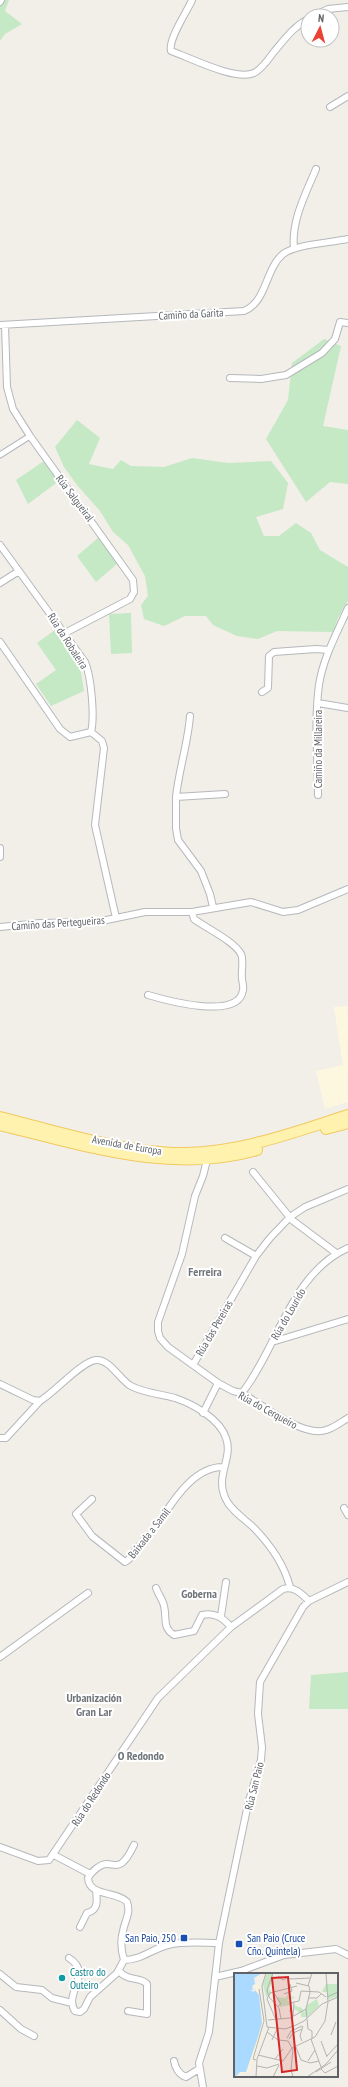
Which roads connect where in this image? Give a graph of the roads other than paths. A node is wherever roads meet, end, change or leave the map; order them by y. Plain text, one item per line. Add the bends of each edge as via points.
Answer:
1 (192, 0) edge
2 (348, 6) edge
3 (335, 8) edge
4 (300, 24) edge
5 (348, 96) edge
6 (330, 107) dead end
7 (316, 168) dead end
8 (348, 239) edge
9 (294, 248) junction
10 (348, 323) edge
11 (2, 325) edge
12 (230, 378) dead end
13 (30, 436) junction
14 (0, 455) edge
15 (0, 545) edge
16 (20, 570) junction
17 (0, 583) edge
18 (348, 608) edge
19 (65, 633) junction
20 (0, 642) edge
21 (328, 650) junction
22 (262, 692) dead end
23 (318, 703) junction
24 (348, 708) edge
25 (190, 716) dead end
26 (91, 732) junction
27 (225, 794) dead end
28 (318, 795) dead end
29 (176, 797) junction
30 (0, 848) edge
31 (0, 857) edge
32 (348, 889) edge
33 (213, 907) junction
34 (192, 912) junction
35 (116, 918) junction
36 (0, 927) edge
37 (148, 995) dead end
38 (348, 1115) edge
39 (0, 1117) edge
40 (348, 1123) edge
41 (0, 1125) edge
42 (207, 1160) junction
43 (253, 1172) dead end
44 (348, 1189) edge
45 (290, 1217) junction
46 (225, 1238) dead end
47 (348, 1248) edge
48 (336, 1254) junction
49 (256, 1256) junction
50 (348, 1319) edge
51 (272, 1342) junction
52 (193, 1365) junction
53 (218, 1383) junction
54 (0, 1384) edge
55 (242, 1393) junction
56 (40, 1401) junction
57 (204, 1413) junction
58 (348, 1418) edge
59 (0, 1438) edge
60 (224, 1467) junction
61 (92, 1499) dead end
62 (344, 1508) dead end
63 (348, 1515) edge
64 (226, 1582) dead end
65 (348, 1582) edge
66 (290, 1587) junction
67 (156, 1588) dead end
68 (88, 1593) dead end
69 (309, 1601) junction
70 (221, 1616) junction
71 (231, 1627) junction
72 (0, 1657) edge
73 (134, 1845) dead end
74 (0, 1847) edge
75 (54, 1855) junction
76 (90, 1874) junction
77 (96, 1890) junction
78 (80, 1927) dead end
79 (219, 1943) junction
80 (348, 1955) edge
81 (69, 1958) dead end
82 (124, 1960) junction
83 (119, 1971) junction
84 (0, 1974) edge
85 (215, 1977) junction
86 (72, 2003) junction
87 (0, 2010) edge
88 (128, 2011) dead end
89 (34, 2036) dead end
90 (174, 2061) dead end
91 (199, 2070) junction
92 (202, 2087) edge

1 - 4 street via 170,46 171,51 223,71 238,74 255,72 292,30
2 - 3 street
5 - 6 street
7 - 9 street via 296,221
8 - 9 street, Camiño da Garita
9 - 11 street, Camiño da Garita via 277,259 257,301 244,311
10 - 12 street via 340,322 336,340 322,353 286,375 261,379
11 - 13 street, Rúa Salgueiral via 8,397
13 - 14 street
13 - 19 street, Rúa Salgueiral via 133,580 134,592 130,599
15 - 16 street, Rúa da Robaleira
16 - 17 street
16 - 19 street, Rúa da Robaleira
18 - 21 street, Camiño da Millareira
19 - 26 street, Rúa da Robaleira via 88,670
20 - 26 street via 60,729 70,737
21 - 22 street via 274,652 269,656 268,688
21 - 23 street, Camiño da Millareira via 319,684
23 - 24 street, Camiño da Millareira
23 - 28 street, Camiño da Millareira
25 - 29 street via 189,734 179,770
26 - 35 street, Camiño das Pertegueiras via 102,741 104,748 95,826
27 - 29 street
29 - 33 street via 178,840 201,871
30 - 31 street
32 - 33 street, Camiño das Pertegueiras via 298,910 283,912 251,902
33 - 34 street, Camiño das Pertegueiras
34 - 35 street, Camiño das Pertegueiras via 145,912
34 - 37 street via 194,919 234,946 241,954 243,992 230,1005 200,1007
35 - 36 street, Camiño das Pertegueiras via 97,922
38 - 39 main road, Avenida de Europa via 244,1146 184,1153 146,1151 115,1145
40 - 42 main road, Avenida de Europa via 241,1155
41 - 42 main road, Avenida de Europa via 147,1158
42 - 52 street, Rúa das Pereiras via 195,1196 182,1254 158,1322 160,1338
43 - 45 street
44 - 45 street, Rúa das Pereiras via 319,1200
45 - 48 street
45 - 49 street, Rúa das Pereiras
46 - 49 street
47 - 48 street, Rúa do Lourido
48 - 51 street, Rúa do Lourido via 314,1271
49 - 52 street, Rúa das Pereiras
50 - 51 street
51 - 55 street, Rúa do Lourido
52 - 53 street, Rúa do Cerqueiro
53 - 55 street, Rúa do Cerqueiro
53 - 57 street
54 - 56 street
55 - 58 street, Rúa do Cerqueiro via 300,1428 314,1432 326,1431
56 - 57 street via 88,1363 98,1360 107,1364 132,1386 175,1398
56 - 59 street via 6,1438
57 - 60 street via 218,1425 226,1438 227,1455
60 - 61 street, Baixada a Samil via 216,1466 196,1476 165,1512 130,1560 125,1562 92,1536 76,1514
60 - 66 street via 223,1489 229,1504 257,1532 280,1562
62 - 63 street
64 - 70 street
65 - 69 street, Rúa San Paio
66 - 69 street
66 - 71 street, Rúa do Redondo via 283,1589
67 - 70 street via 165,1607 164,1618 167,1628 174,1635 194,1631 202,1615
68 - 72 street
69 - 79 street, Rúa San Paio via 303,1607 260,1682 258,1714 261,1760 248,1804
70 - 71 street
71 - 75 street, Rúa do Redondo via 158,1698
73 - 76 street via 122,1863 113,1866 104,1864
74 - 75 street via 44,1862
75 - 76 street
76 - 77 street via 88,1882
77 - 78 street via 96,1906 93,1911 87,1913
77 - 82 street via 127,1902 128,1917 122,1931 121,1946
79 - 82 street via 169,1945 135,1960
79 - 85 street, Rúa San Paio
80 - 85 street via 336,1949 284,1955 241,1971
81 - 86 street via 77,1966 79,1974
82 - 83 street
83 - 86 street via 90,1997 80,2012 75,2011
83 - 88 street via 125,1978 141,1980 147,1984 147,2014
84 - 86 street via 16,1987 42,1990 52,1998
85 - 91 street, Rúa San Paio via 209,2032
87 - 89 street via 21,2029
90 - 91 street via 183,2076
91 - 92 street, Rúa San Paio

